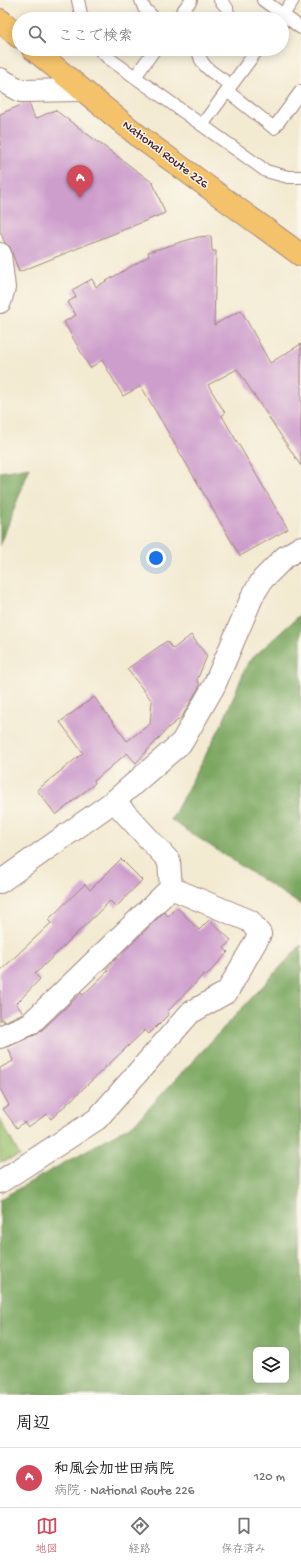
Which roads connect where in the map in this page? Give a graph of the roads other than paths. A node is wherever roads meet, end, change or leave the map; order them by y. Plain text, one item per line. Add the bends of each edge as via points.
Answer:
1 (78, 0) edge
2 (141, 0) edge
3 (191, 0) edge
4 (220, 0) edge
5 (263, 0) edge
6 (293, 0) edge
7 (301, 6) edge
8 (81, 12) edge
9 (148, 12) edge
10 (182, 12) edge
11 (228, 12) edge
12 (276, 12) edge
13 (285, 12) edge
14 (0, 20) edge
15 (289, 21) edge
16 (301, 28) edge
17 (12, 31) edge
18 (42, 56) edge
19 (106, 56) edge
20 (150, 56) edge
21 (198, 56) edge
22 (253, 56) edge
23 (135, 77) junction
24 (0, 79) edge
25 (229, 88) junction
26 (81, 90) junction
27 (301, 91) edge
28 (202, 125) junction
29 (301, 177) edge
30 (0, 254) edge
31 (301, 255) edge
32 (0, 302) edge
33 (301, 547) edge
34 (114, 801) junction
35 (0, 882) edge
36 (171, 888) junction
37 (0, 1037) edge
38 (0, 1182) edge

1 - 8 lane
2 - 9 lane
3 - 10 lane
4 - 11 lane
5 - 12 lane
6 - 7 lane
6 - 13 lane
14 - 17 highway
15 - 16 lane
18 - 26 highway, National Route 226
19 - 23 lane
20 - 23 lane
21 - 25 lane via 202,63
22 - 25 lane
23 - 28 lane
24 - 26 street via 21,91
25 - 27 lane via 274,128
25 - 28 lane
26 - 31 highway, National Route 226 via 141,138
28 - 29 lane via 266,171 288,177
30 - 32 street via 4,288
33 - 34 street via 263,579 252,595 214,686 182,742
34 - 35 street
34 - 36 street via 169,861
36 - 37 street via 30,1024
36 - 38 street via 250,921 260,934 228,992 190,1013 97,1119

